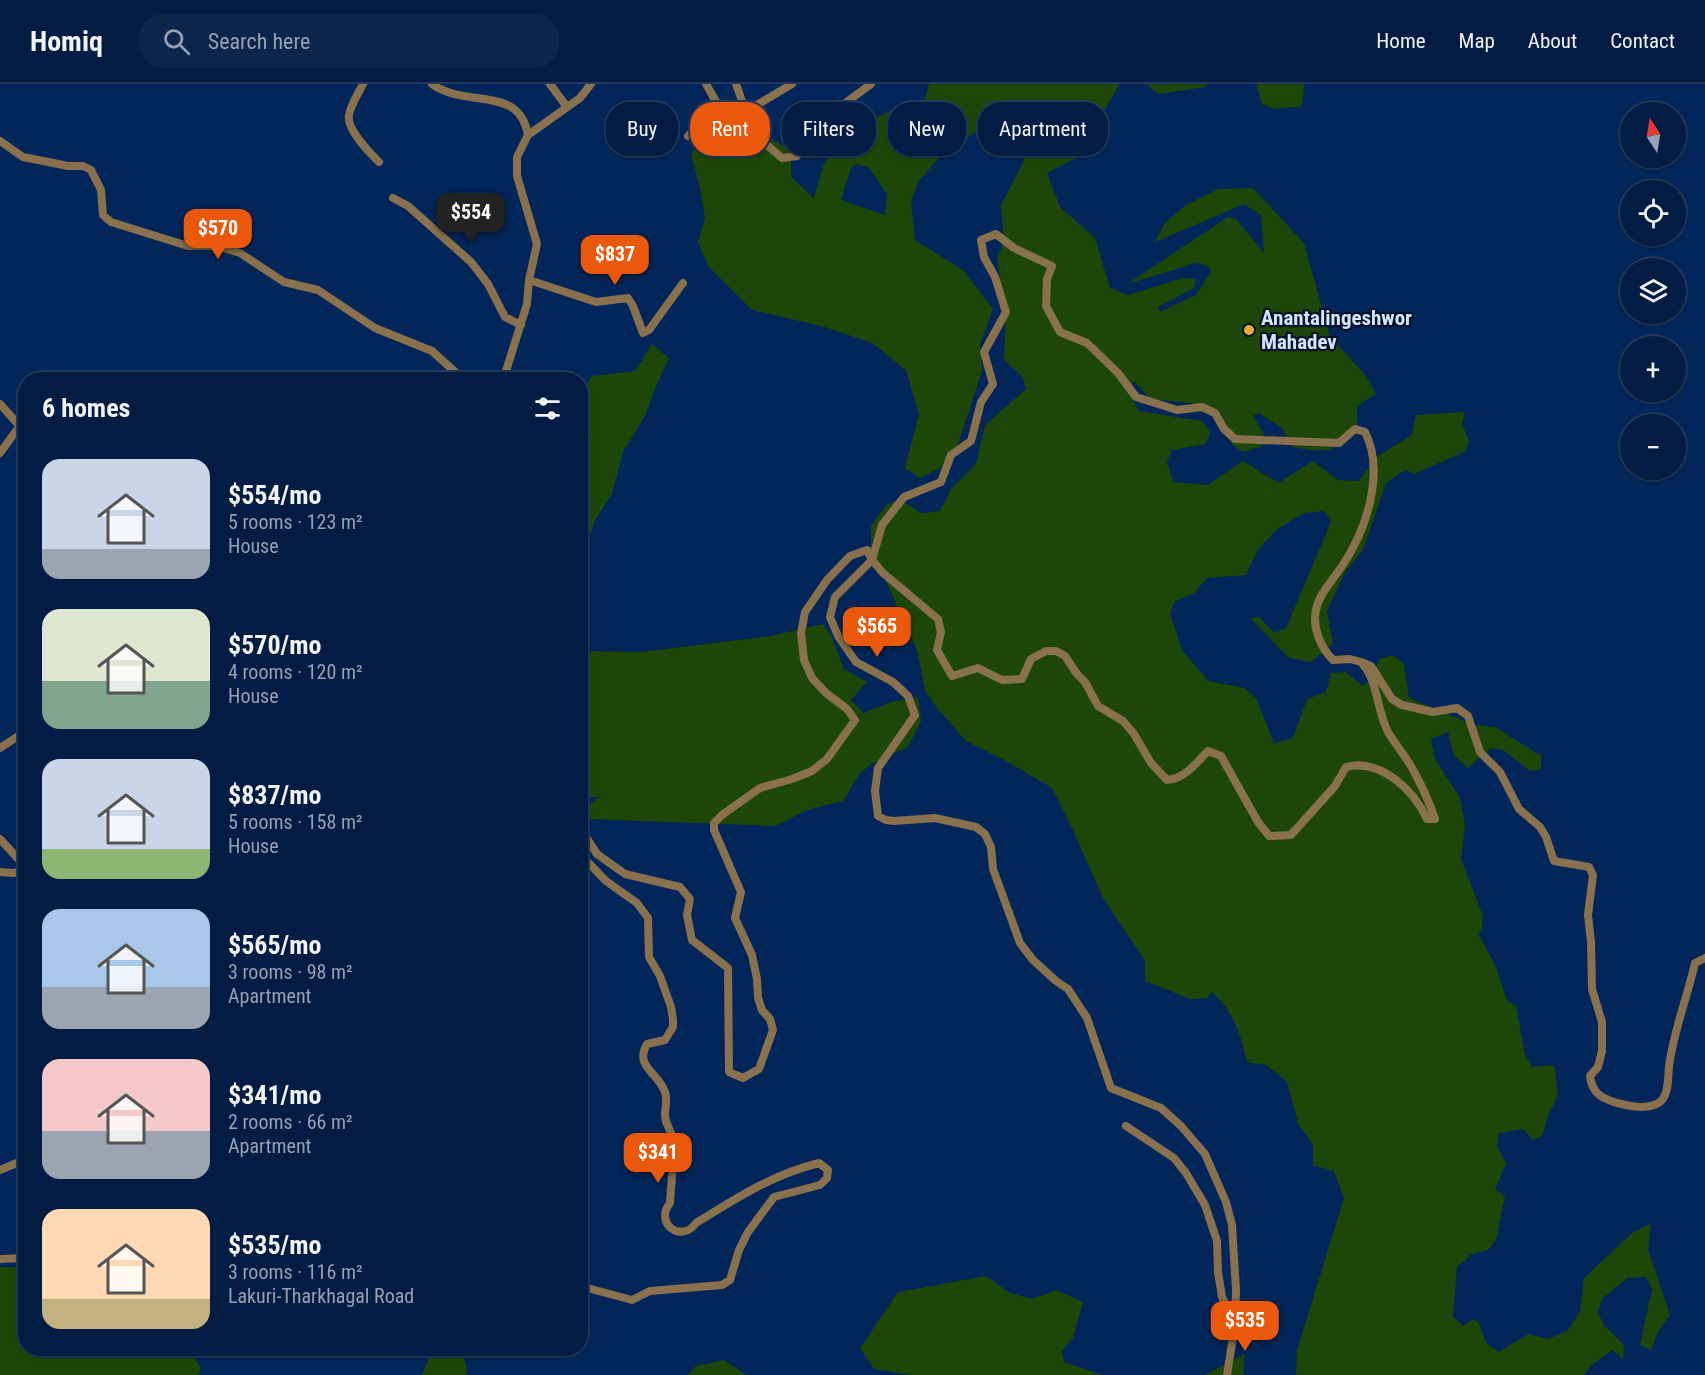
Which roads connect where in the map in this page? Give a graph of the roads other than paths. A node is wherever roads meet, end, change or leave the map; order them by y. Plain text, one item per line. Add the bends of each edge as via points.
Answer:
1 (363, 84) edge
2 (432, 84) edge
3 (550, 84) edge
4 (591, 84) edge
5 (706, 84) edge
6 (736, 84) edge
7 (792, 84) edge
8 (871, 84) edge
9 (742, 102) edge
10 (762, 102) edge
11 (567, 107) junction
12 (528, 135) junction
13 (688, 136) dead end
14 (0, 141) edge
15 (770, 148) edge
16 (379, 162) dead end
17 (393, 198) dead end
18 (529, 280) junction
19 (683, 283) dead end
20 (520, 325) junction
21 (455, 372) edge
22 (505, 372) edge
23 (0, 404) edge
24 (18, 425) edge
25 (18, 434) edge
26 (0, 453) edge
27 (872, 560) junction
28 (1361, 662) junction
29 (18, 736) edge
30 (0, 748) edge
31 (0, 839) edge
32 (588, 840) edge
33 (17, 858) edge
34 (588, 863) edge
35 (18, 871) edge
36 (0, 873) edge
37 (1705, 958) edge
38 (1126, 1126) dead end
39 (18, 1162) edge
40 (0, 1170) edge
41 (18, 1258) edge
42 (0, 1259) edge
43 (588, 1288) edge
44 (1235, 1324) junction
45 (1227, 1375) edge

1 - 16 street via 348,120
2 - 12 street via 455,93 511,100 522,114
3 - 11 street
4 - 11 street
5 - 13 street via 718,105
6 - 9 street
7 - 10 street
8 - 15 street via 821,121 797,156 782,158
11 - 12 street
12 - 18 street via 517,157 517,176 537,244
14 - 21 street via 23,157 92,170 101,190 103,215 111,222 188,246 218,246 240,253 284,282 318,290 375,328 432,351
17 - 20 street via 408,206 471,262 505,317
18 - 19 street via 596,302 628,298 643,333
18 - 20 street
20 - 22 street
23 - 24 street
25 - 26 street
27 - 28 street via 938,619 938,650 951,676 978,668 1002,680 1022,679 1031,659 1046,651 1056,651 1065,656 1085,682 1098,706 1123,721 1151,764 1167,780 1177,779 1208,751 1221,756 1269,836 1291,835 1335,786 1346,767 1354,765 1381,771 1397,781 1427,819 1435,819 1412,767 1388,731 1376,688
27 - 28 street via 882,525 904,497 941,482 951,455 971,441 981,402 993,384 984,352 1006,312 981,240 996,234 1014,248 1052,266 1047,279 1046,306 1060,332 1087,343 1136,397 1177,410 1202,407 1215,413 1234,439 1339,443 1355,429 1365,432 1372,446 1374,476 1370,502 1347,559 1315,610 1319,639 1328,654 1334,660 1350,658
27 - 32 street via 867,550 850,556 826,580 805,612 801,633 804,660 812,678 855,720 827,759 812,771 759,788 714,823 741,892 735,918 752,955 758,998 773,1030 759,1069 743,1078 729,1072 728,968 692,940 687,915 690,899 686,892 680,887 625,874 597,854
27 - 44 street via 835,597 830,617 856,662 893,682 908,696 915,715 878,768 878,816 894,821 935,818 976,826 985,834 993,869 1020,943 1033,960 1068,989 1087,1018 1111,1088 1161,1108 1205,1154 1232,1226
28 - 37 street via 1371,666 1392,699 1402,705 1433,712 1457,708 1468,716 1480,752 1500,772 1519,809 1540,827 1554,861 1589,867 1593,875 1588,915 1592,988 1602,1022 1602,1051 1598,1067 1590,1076 1591,1088 1600,1096 1641,1107 1660,1102 1665,1095 1672,1044 1695,963
29 - 30 street
31 - 33 street
34 - 43 street via 606,882 637,903 648,918 649,957 671,1007 673,1027 664,1040 647,1044 642,1053 642,1061 662,1085 667,1101 665,1116 672,1135 672,1170 670,1203 664,1218 669,1227 678,1232 688,1230 771,1178 794,1169 819,1163 828,1170 820,1185 774,1197 748,1232 730,1280 722,1285 650,1292 632,1300
35 - 36 street
38 - 44 street via 1174,1158 1205,1206 1217,1241 1222,1297
39 - 40 street
41 - 42 street
44 - 45 street

